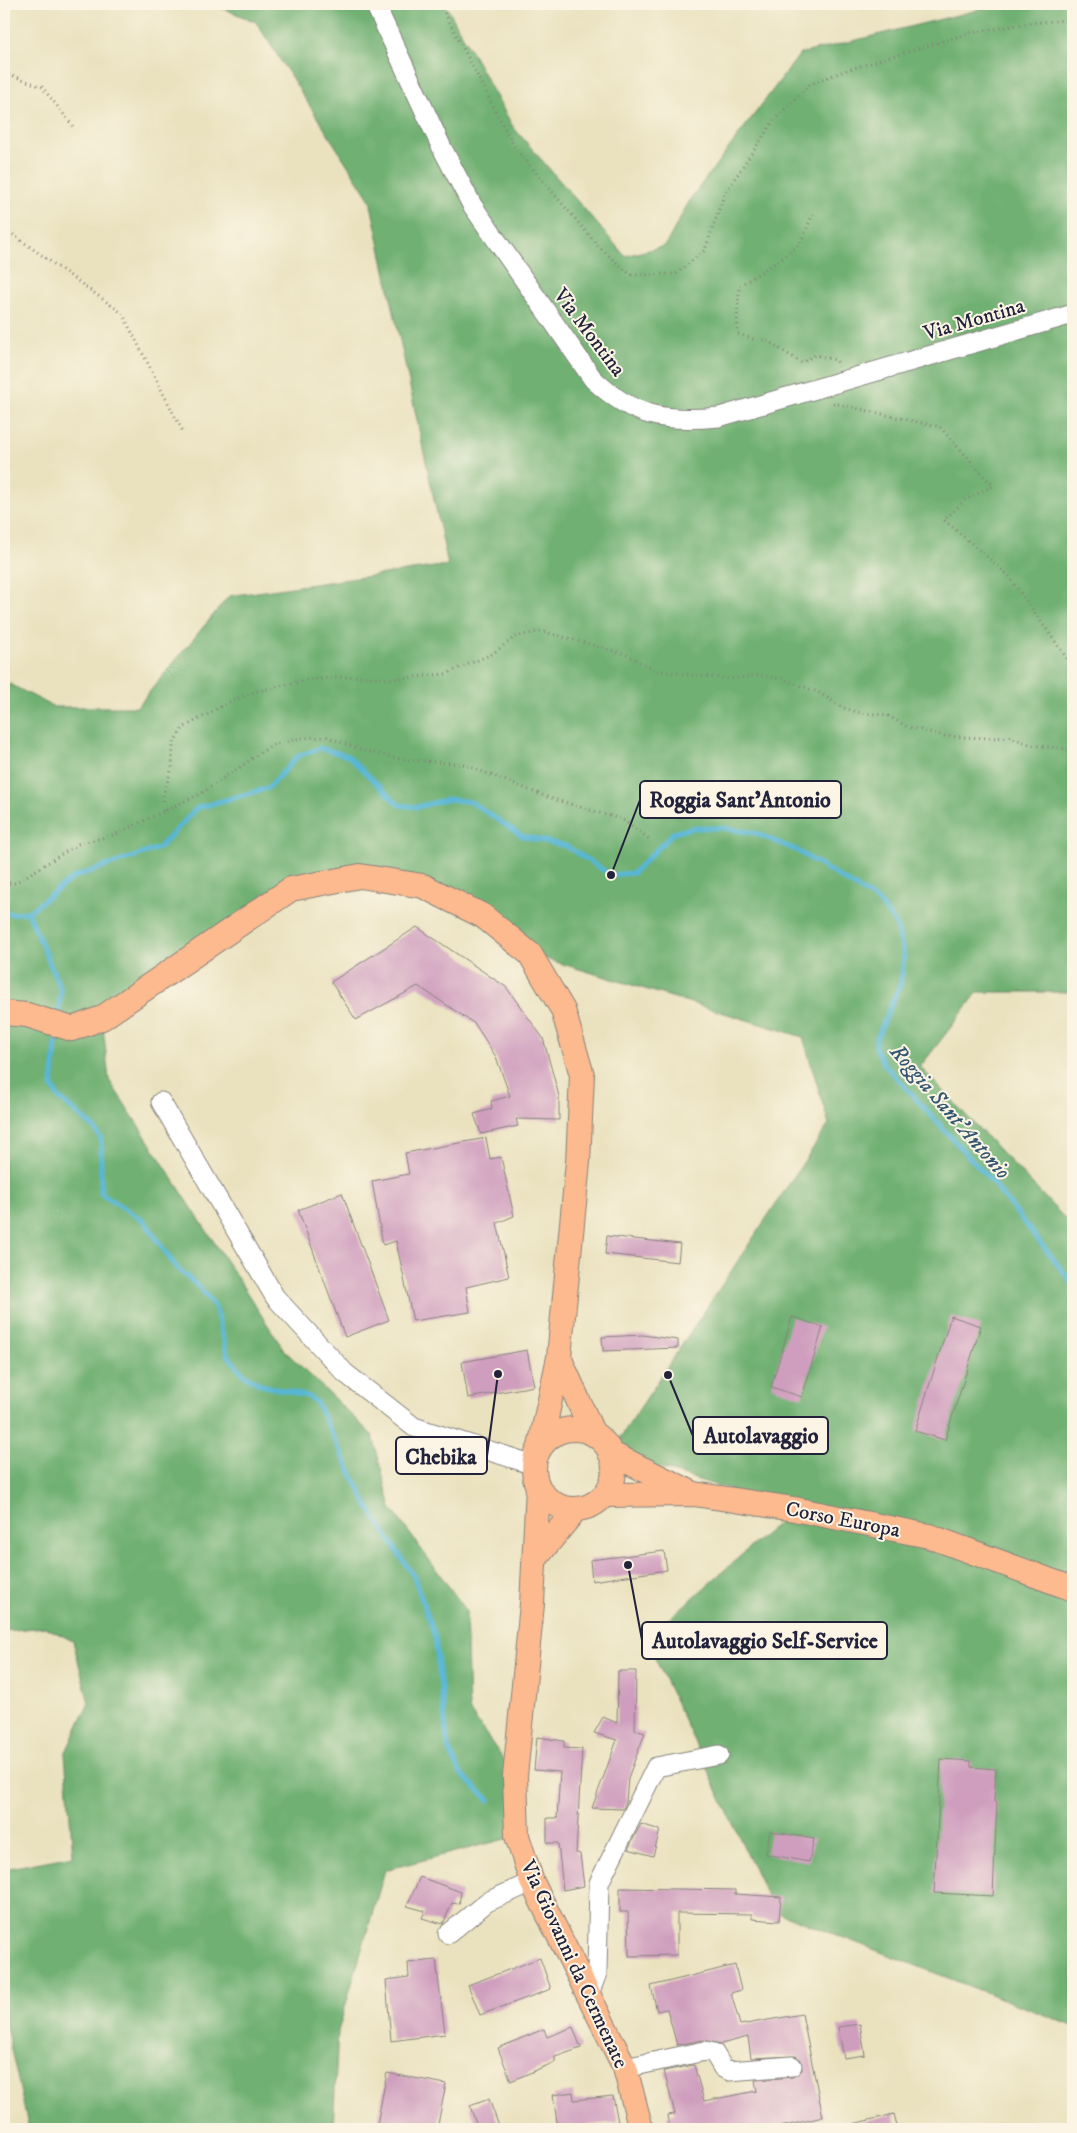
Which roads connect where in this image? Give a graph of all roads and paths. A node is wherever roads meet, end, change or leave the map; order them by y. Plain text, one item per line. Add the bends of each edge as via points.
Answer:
1 (374, 4) edge
2 (440, 4) edge
3 (1073, 15) edge
4 (4, 72) edge
5 (72, 126) dead end
6 (813, 214) dead end
7 (4, 231) edge
8 (1073, 314) edge
9 (845, 380) junction
10 (825, 401) dead end
11 (183, 432) dead end
12 (1073, 667) edge
13 (1073, 750) edge
14 (164, 811) junction
15 (651, 840) dead end
16 (4, 883) edge
17 (15, 1014) edge
18 (161, 1102) dead end
19 (559, 1357) junction
20 (593, 1434) junction
21 (610, 1453) junction
22 (537, 1466) junction
23 (694, 1494) junction
24 (604, 1495) junction
25 (576, 1509) junction
26 (535, 1559) junction
27 (1073, 1589) edge
28 (719, 1755) dead end
29 (532, 1882) junction
30 (448, 1934) dead end
31 (589, 1994) junction
32 (792, 2066) dead end
33 (625, 2068) junction
34 (641, 2129) edge

1 - 9 street, Via Montina via 472,205 593,380 612,397 632,409 662,418 689,420 719,417
2 - 3 path via 515,148 600,248 631,275 676,274 705,250 724,195 748,157 775,119 810,84 970,33 1030,22 1066,20
4 - 5 path via 42,87
6 - 9 path via 800,244 739,286 738,334 753,340 766,340 802,363 815,355 836,360
7 - 11 path via 122,313
8 - 9 street, Via Montina
10 - 12 path via 940,427 993,486 964,500 944,520 1008,575
13 - 14 path via 1032,745 1010,737 945,736 906,726 887,715 843,708 818,692 783,679 760,676 731,679 657,671 625,654 541,631 516,637 492,654 446,674 390,679 359,676 307,680 256,691 232,701 182,728 173,744 172,768 163,795
14 - 15 path via 202,793 272,745 301,738 327,737 400,759 463,764 623,820
14 - 16 path via 114,835 78,844 15,883
17 - 19 main road, Via Giovanni da Cermenate via 72,1029 102,1018 291,889 360,876 423,886 483,916 530,954 563,1010 582,1075 578,1162
18 - 22 street via 276,1297 345,1373 414,1427
19 - 20 main road
19 - 22 main road, Via Giovanni da Cermenate
20 - 21 main road
20 - 22 main road via 570,1429 552,1435
21 - 23 main road
21 - 24 main road via 612,1479
22 - 25 main road via 554,1504
22 - 26 main road, Via Giovanni da Cermenate
23 - 24 main road, Corso Europa
23 - 27 main road, Corso Europa via 794,1509 929,1536
24 - 25 main road via 587,1507
25 - 26 main road
26 - 29 main road, Via Giovanni da Cermenate via 515,1776 517,1836
28 - 31 street via 656,1767 599,1883 597,1973
29 - 30 street via 487,1902
29 - 31 main road, Via Giovanni da Cermenate
31 - 33 main road, Via Giovanni da Cermenate
32 - 33 street via 730,2070 723,2068 714,2053 705,2051
33 - 34 main road, Via Giovanni da Cermenate

